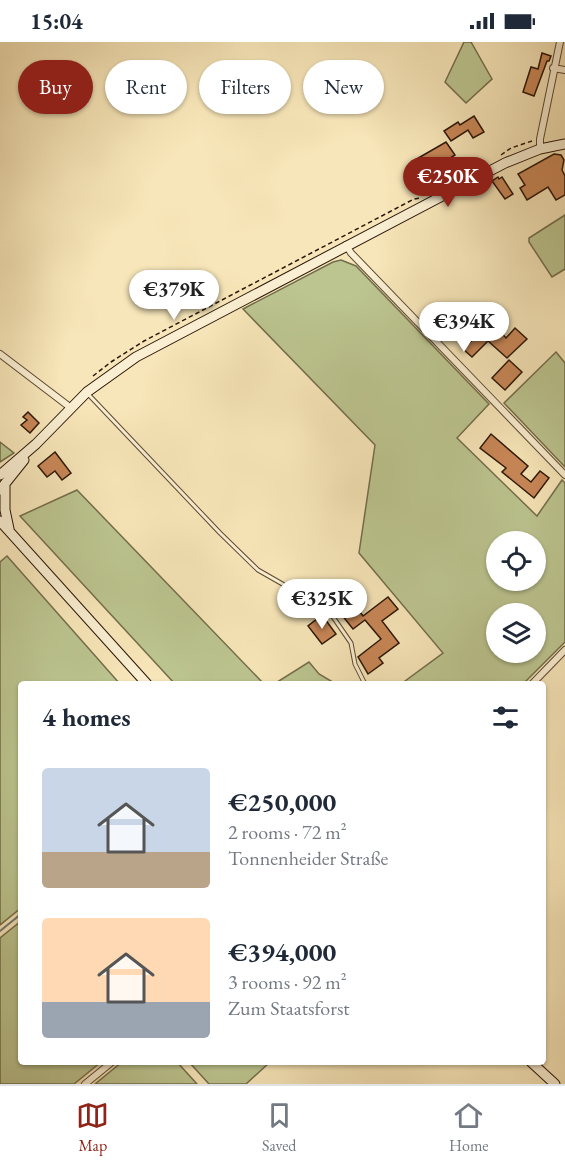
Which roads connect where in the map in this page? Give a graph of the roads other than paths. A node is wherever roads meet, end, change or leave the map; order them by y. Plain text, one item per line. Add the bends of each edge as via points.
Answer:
1 (560, 42) edge
2 (553, 68) junction
3 (565, 70) edge
4 (565, 144) edge
5 (540, 149) junction
6 (346, 245) junction
7 (0, 354) edge
8 (87, 392) junction
9 (71, 408) junction
10 (36, 444) junction
11 (0, 475) edge
12 (565, 475) edge
13 (2, 488) edge
14 (0, 521) edge
15 (9, 532) junction
16 (565, 650) edge
17 (144, 681) edge
18 (364, 681) edge
19 (535, 681) edge
20 (108, 1065) edge
21 (534, 1065) edge
22 (85, 1084) edge
23 (555, 1084) edge

1 - 2 street
2 - 3 street
2 - 5 street
4 - 5 street
5 - 6 street
6 - 8 street via 136,357
6 - 12 street
7 - 9 street
8 - 9 street
8 - 18 lane via 258,570 330,614 351,643
9 - 10 street
10 - 11 street
10 - 13 street
13 - 15 street
14 - 15 street
15 - 17 street
16 - 19 street
20 - 22 street
21 - 23 street

